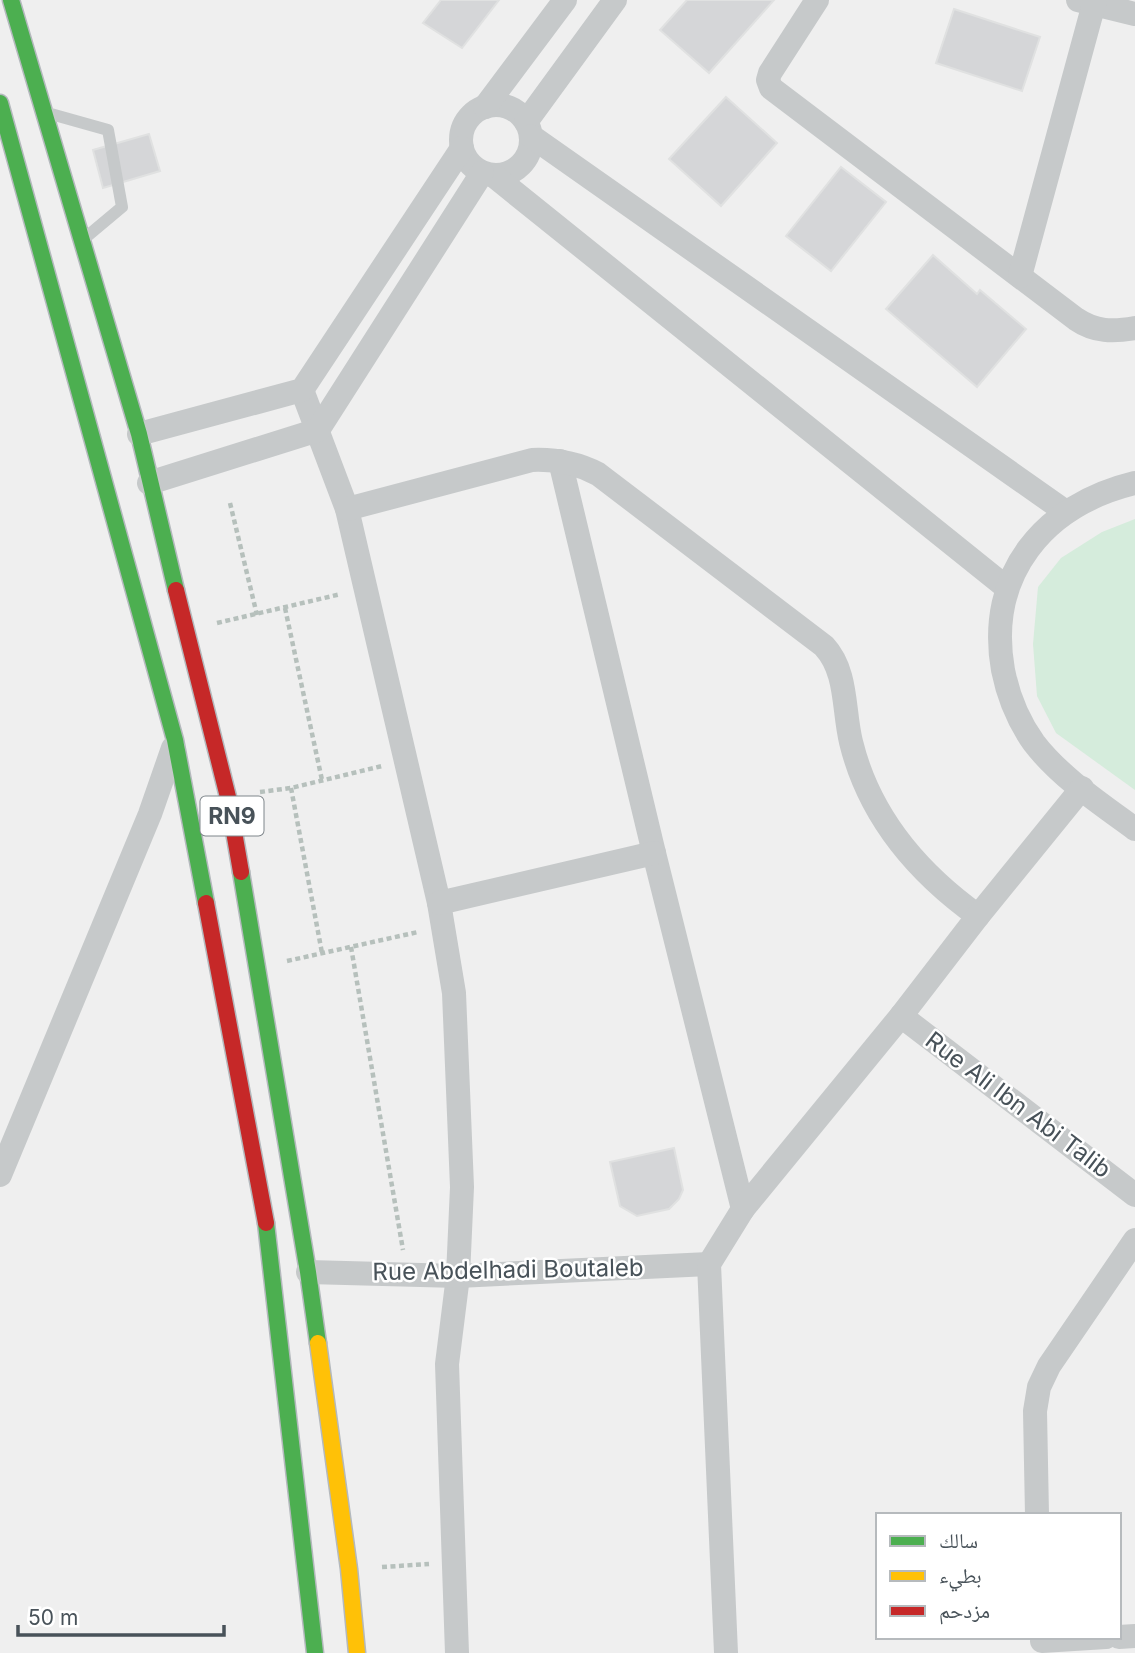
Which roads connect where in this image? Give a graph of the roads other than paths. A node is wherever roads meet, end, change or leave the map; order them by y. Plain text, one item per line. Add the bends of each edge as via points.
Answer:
1 (11, 0) edge
2 (565, 0) edge
3 (615, 0) edge
4 (817, 0) edge
5 (1089, 1) edge
6 (1135, 14) edge
7 (0, 103) edge
8 (485, 107) junction
9 (44, 112) junction
10 (528, 129) junction
11 (462, 148) junction
12 (488, 174) junction
13 (82, 240) junction
14 (1020, 276) junction
15 (1135, 328) edge
16 (302, 390) junction
17 (318, 430) junction
18 (139, 434) junction
19 (560, 461) junction
20 (149, 483) junction
21 (1135, 483) edge
22 (348, 509) junction
23 (1066, 512) junction
24 (1007, 588) junction
25 (176, 740) junction
26 (1082, 788) junction
27 (1135, 829) edge
28 (654, 853) junction
29 (442, 914) junction
30 (978, 916) junction
31 (901, 1016) junction
32 (0, 1175) edge
33 (1135, 1195) edge
34 (743, 1209) junction
35 (1135, 1240) edge
36 (709, 1264) junction
37 (308, 1272) junction
38 (458, 1276) junction
39 (1037, 1513) edge
40 (1088, 1639) edge
41 (1042, 1644) edge
42 (315, 1653) edge
43 (357, 1653) edge
44 (457, 1653) edge
45 (726, 1653) edge

1 - 9 highway, RN9
2 - 8 street
3 - 10 street
4 - 14 street via 770,73 771,88
5 - 6 street
5 - 14 street
7 - 25 highway, RN9
8 - 10 street via 507,107
8 - 11 street via 465,124
9 - 13 highway, RN9
9 - 13 lane via 108,130 122,207
10 - 12 street via 528,153 519,167 503,175
10 - 23 street
11 - 12 street via 467,161
11 - 16 street
12 - 17 street
12 - 24 street
13 - 18 highway, RN9
14 - 15 street via 1084,325 1101,330
16 - 17 street
16 - 18 street
17 - 20 street
17 - 22 street
18 - 20 highway, RN9
19 - 22 street via 532,460
19 - 28 street
19 - 30 street via 598,474 824,646 840,676 855,758 884,821 931,880
20 - 37 highway, RN9 via 228,797
21 - 23 street via 1094,496
22 - 29 street
23 - 24 street via 1027,550
24 - 26 street via 1000,642 1009,694 1034,742
25 - 32 street via 150,814
25 - 42 highway, RN9 via 268,1234
26 - 27 street
26 - 30 street
28 - 29 street
28 - 34 street
29 - 38 street via 454,992 459,1085
30 - 31 street
31 - 33 street, Rue Ali Ibn Abi Talib
31 - 34 street
34 - 36 street
35 - 39 street via 1039,1387 1035,1411
36 - 38 street, Rue Abdelhadi Boutaleb
36 - 45 street
37 - 38 street, Rue Abdelhadi Boutaleb
37 - 43 highway, RN9
38 - 44 street via 447,1364
40 - 41 street

